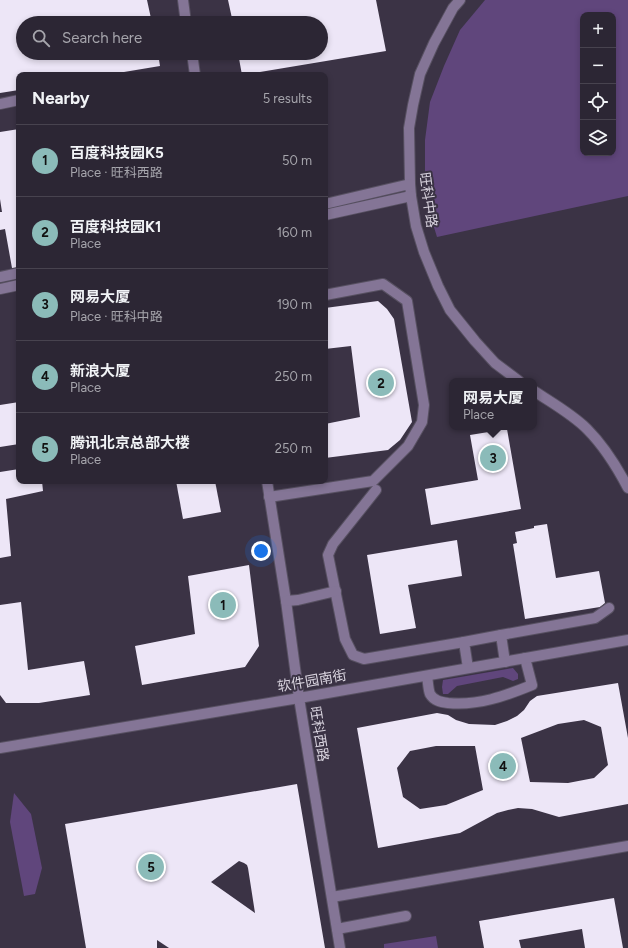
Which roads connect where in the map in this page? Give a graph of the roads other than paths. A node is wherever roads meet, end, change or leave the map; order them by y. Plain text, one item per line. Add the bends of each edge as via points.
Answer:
1 (182, 0) edge
2 (460, 0) edge
3 (185, 16) edge
4 (193, 60) edge
5 (195, 72) edge
6 (16, 101) edge
7 (0, 104) edge
8 (410, 184) junction
9 (411, 196) junction
10 (328, 203) edge
11 (328, 214) edge
12 (16, 274) edge
13 (0, 277) edge
14 (16, 286) edge
15 (0, 289) edge
16 (328, 294) edge
17 (515, 378) edge
18 (537, 393) edge
19 (267, 484) edge
20 (628, 488) edge
21 (376, 490) dead end
22 (269, 497) junction
23 (336, 591) junction
24 (286, 601) junction
25 (609, 608) dead end
26 (501, 635) junction
27 (628, 640) edge
28 (464, 642) junction
29 (525, 658) junction
30 (505, 662) junction
31 (468, 668) junction
32 (427, 676) junction
33 (299, 698) junction
34 (0, 748) edge
35 (628, 846) edge
36 (332, 897) junction
37 (406, 916) dead end
38 (337, 929) junction
39 (340, 948) edge

1 - 3 street
2 - 8 street, 旺科中路 via 434,43 420,74 409,128
4 - 5 street
6 - 7 street
8 - 9 street, 旺科中路
8 - 10 street
9 - 11 street
9 - 17 street, 旺科中路 via 424,252 450,310 495,363
12 - 13 street
14 - 15 street
16 - 22 street via 382,284 407,301 424,404 422,422 408,446 373,481
18 - 20 street via 587,429 613,462
19 - 22 street, 旺科西路
21 - 23 street via 333,544 328,555
22 - 24 street, 旺科西路
23 - 24 street
23 - 28 street via 345,639 353,655 364,659
24 - 33 street, 旺科西路
25 - 26 street via 595,618
26 - 28 street
26 - 30 street
27 - 29 street, 软件园南街
28 - 31 street
29 - 30 street, 软件园南街
29 - 32 street via 532,685 507,695 474,703 438,702 430,694
30 - 31 street, 软件园南街
31 - 32 street, 软件园南街
32 - 33 street, 软件园南街
33 - 34 street, 软件园南街
33 - 36 street, 旺科西路
35 - 36 street
36 - 38 street, 旺科西路
37 - 38 street
38 - 39 street, 旺科西路

